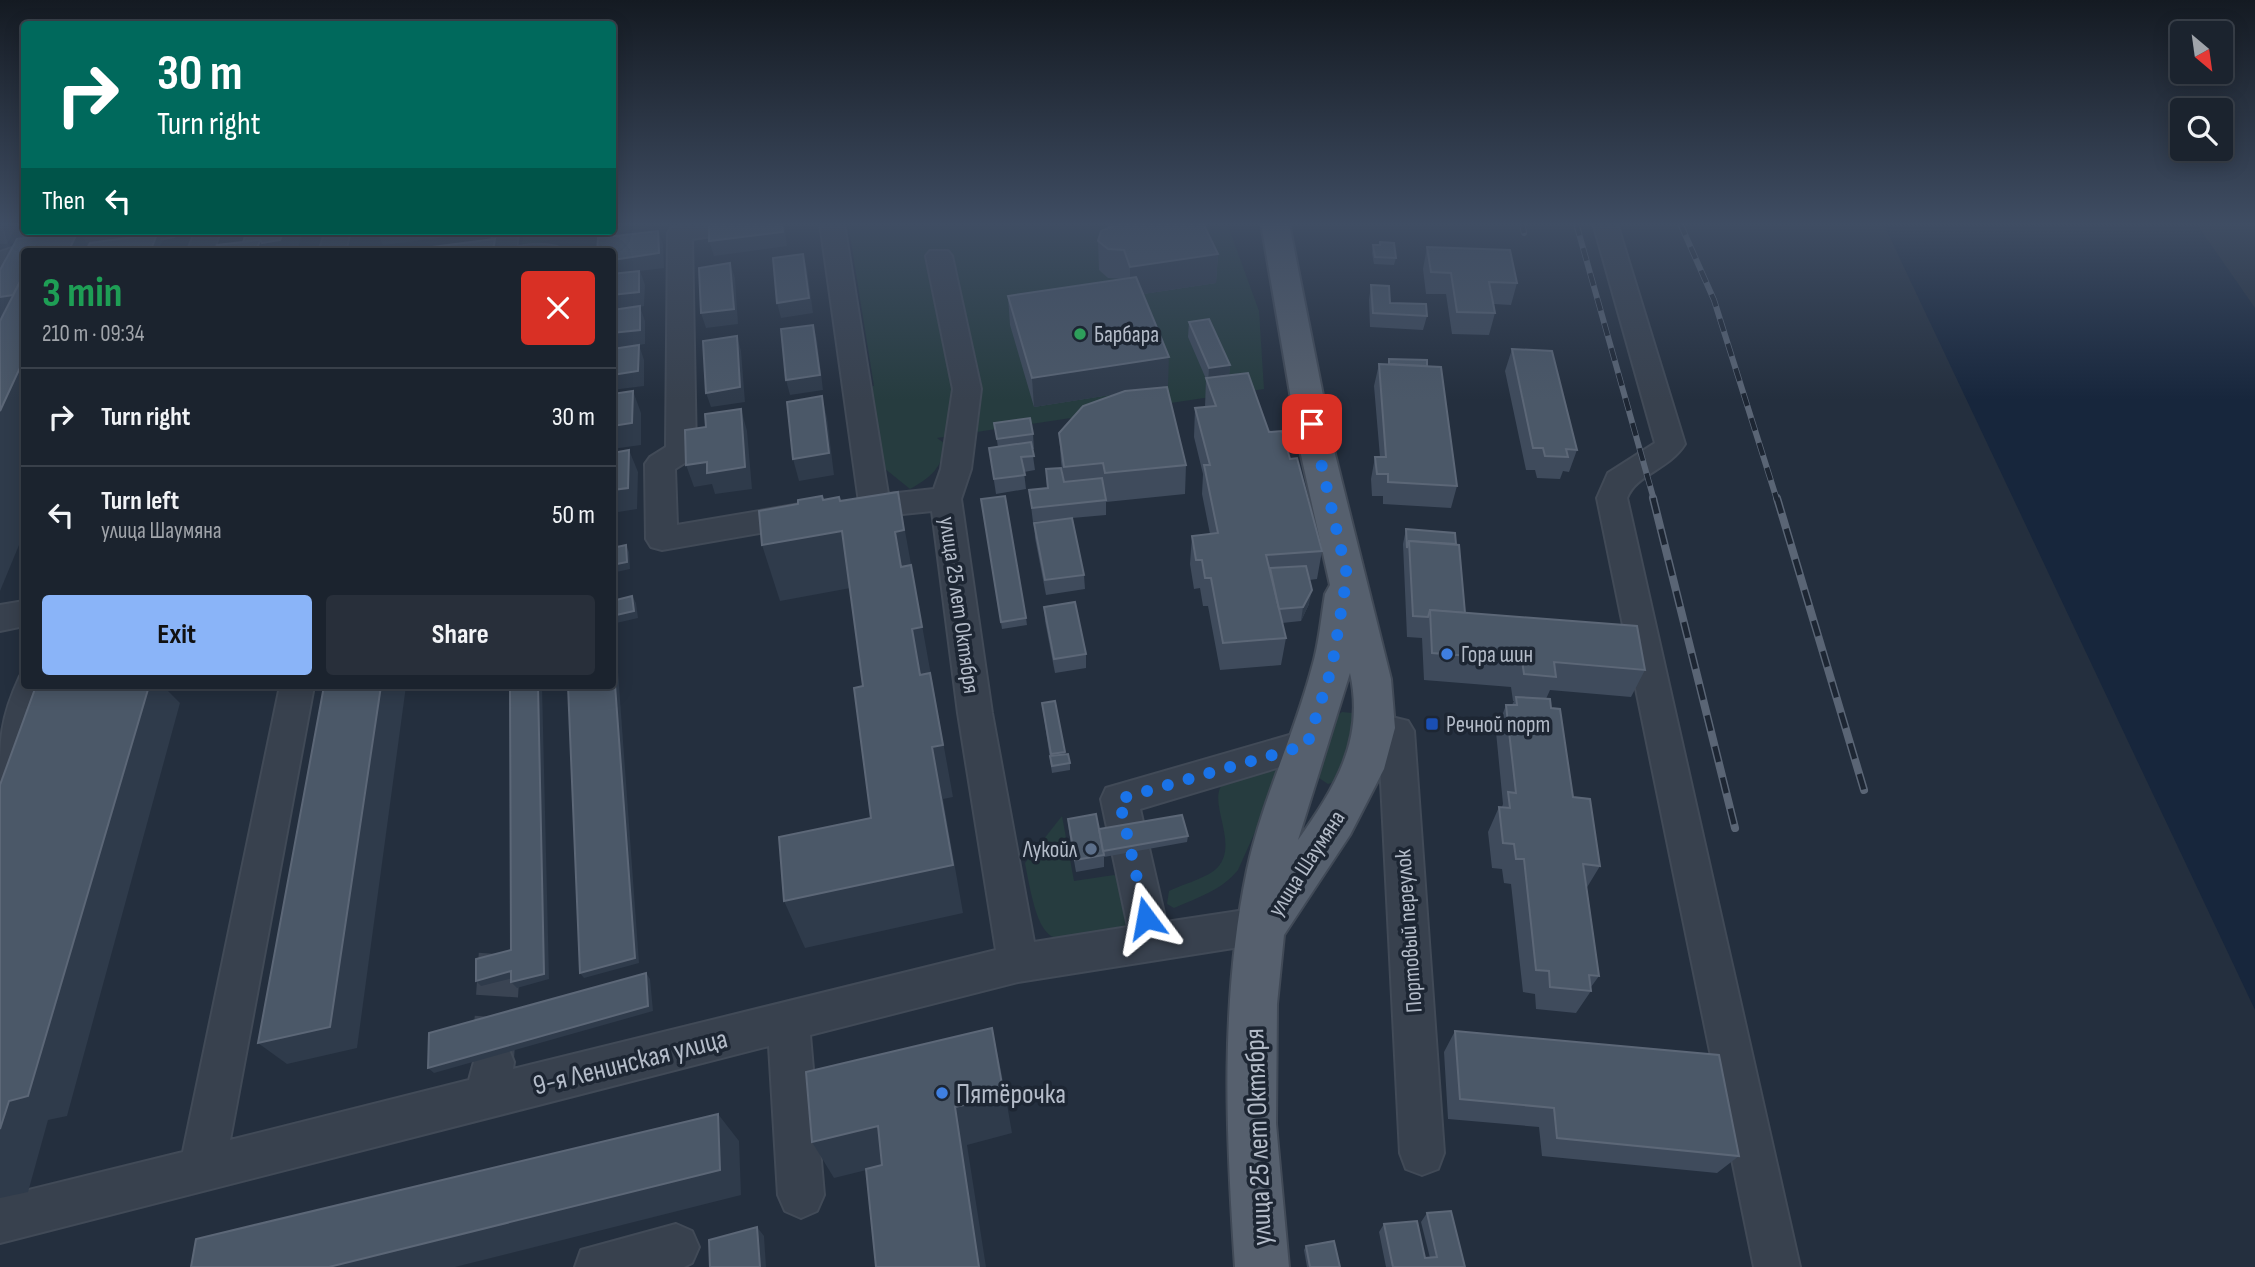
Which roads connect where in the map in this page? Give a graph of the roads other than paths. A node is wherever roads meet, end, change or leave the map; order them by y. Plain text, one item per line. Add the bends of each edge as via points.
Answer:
1 (680, 282) edge
2 (837, 282) edge
3 (945, 282) edge
4 (1286, 282) edge
5 (1622, 282) edge
6 (946, 499) junction
7 (852, 506) junction
8 (1347, 575) junction
9 (21, 614) edge
10 (0, 618) edge
11 (31, 689) edge
12 (296, 689) edge
13 (1313, 728) junction
14 (1375, 728) junction
15 (0, 769) edge
16 (1265, 925) junction
17 (1151, 941) junction
18 (1018, 963) junction
19 (788, 1021) junction
20 (1422, 1153) dead end
21 (202, 1168) junction
22 (801, 1195) dead end
23 (0, 1220) edge
24 (676, 1247) dead end
25 (598, 1267) edge
26 (1262, 1267) edge
27 (1777, 1267) edge

1 - 7 street, улица 25 лет Октября via 681,452 660,464 662,539
2 - 7 street
3 - 6 street via 967,389 956,469
4 - 8 main road, улица Шаумяна via 1316,446
5 - 27 street via 1670,444 1661,456 1619,480 1612,498
6 - 7 street, улица 25 лет Октября
6 - 18 street, улица 25 лет Октября via 975,713
8 - 13 main road, улица Шаумяна via 1332,667
8 - 14 main road, улица Шаумяна via 1371,679
9 - 10 street
11 - 15 street
12 - 21 street
13 - 14 main road via 1340,704 1361,710
13 - 16 main road, улица Шаумяна via 1281,818 1269,872
13 - 17 street via 1119,799
14 - 16 main road, улица Шаумяна via 1363,769 1335,822
14 - 20 street, Портовый переулок via 1396,731
16 - 17 street, 9-я Ленинская улица
16 - 26 main road, улица 25 лет Октября via 1253,1004 1251,1124
17 - 18 street, 9-я Ленинская улица
18 - 19 street, 9-я Ленинская улица
19 - 21 street, 9-я Ленинская улица via 491,1079
19 - 22 street
21 - 23 street, 9-я Ленинская улица
24 - 25 street

